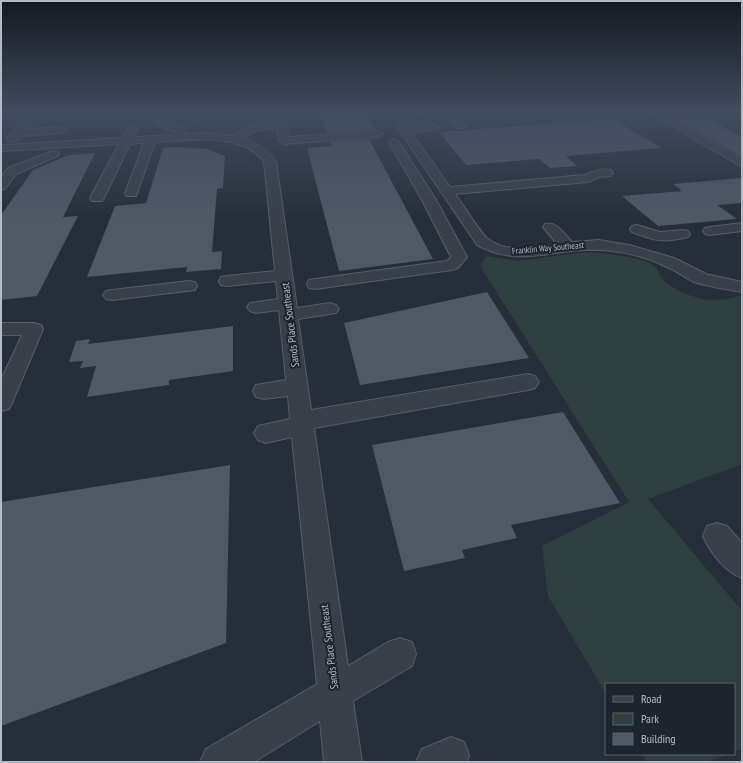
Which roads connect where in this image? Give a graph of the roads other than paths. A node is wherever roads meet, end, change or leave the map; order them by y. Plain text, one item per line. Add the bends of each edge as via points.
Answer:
1 (117, 149) edge
2 (147, 149) edge
3 (250, 149) edge
4 (398, 149) edge
5 (417, 149) edge
6 (717, 149) edge
7 (255, 150) joint
8 (53, 154) dead end
9 (742, 163) edge
10 (7, 171) edge
11 (607, 173) dead end
12 (1, 186) edge
13 (447, 191) junction
14 (131, 193) dead end
15 (98, 198) dead end
16 (550, 227) dead end
17 (742, 227) edge
18 (637, 229) dead end
19 (710, 231) dead end
20 (683, 234) dead end
21 (659, 237) junction
22 (568, 247) junction
23 (651, 256) junction
24 (227, 281) dead end
25 (189, 286) dead end
26 (742, 287) edge
27 (112, 295) dead end
28 (287, 296) junction
29 (256, 307) dead end
30 (330, 309) dead end
31 (1, 329) edge
32 (528, 382) dead end
33 (298, 386) junction
34 (264, 391) dead end
35 (1, 403) edge
36 (302, 423) junction
37 (266, 433) dead end
38 (717, 536) dead end
39 (742, 564) edge
40 (400, 654) dead end
41 (335, 693) junction
42 (340, 759) edge
43 (219, 762) edge

1 - 15 street
2 - 14 street
3 - 7 street
4 - 28 street via 430,200 459,257 452,265 318,277
5 - 13 street, Franklin Way Southeast
6 - 9 street
7 - 28 street, Sands Place Southeast via 270,162
8 - 10 street
10 - 12 street
11 - 13 street via 588,178
13 - 22 street, Franklin Way Southeast via 482,242 489,247 504,252 521,253
16 - 22 street
17 - 19 street
18 - 21 street
20 - 21 street
21 - 23 street
22 - 23 street, Franklin Way Southeast via 607,245
23 - 26 street, Franklin Way Southeast via 668,260 700,278
24 - 28 street
25 - 27 street
28 - 29 street
28 - 30 street
28 - 33 street, Sands Place Southeast
31 - 35 street via 34,328
32 - 36 street
33 - 34 street
33 - 36 street, Sands Place Southeast
36 - 37 street
36 - 41 street, Sands Place Southeast
38 - 39 street
40 - 41 street
41 - 42 street, Sands Place Southeast
41 - 43 street

